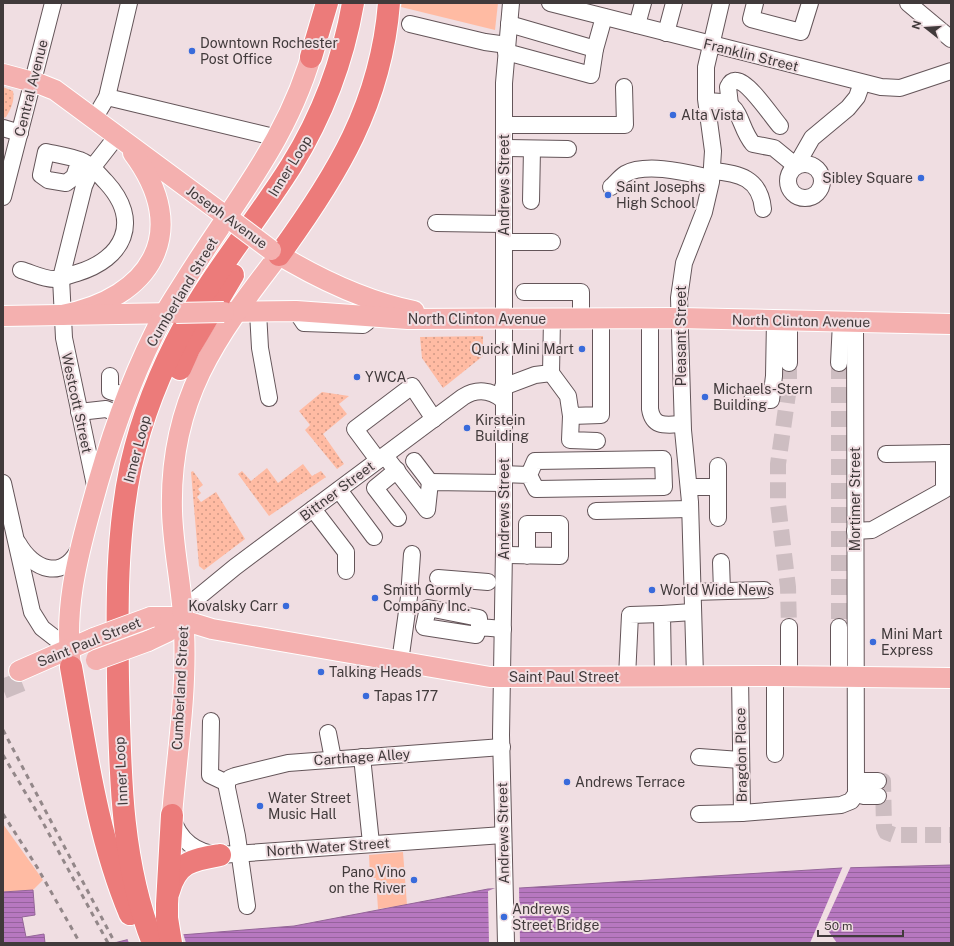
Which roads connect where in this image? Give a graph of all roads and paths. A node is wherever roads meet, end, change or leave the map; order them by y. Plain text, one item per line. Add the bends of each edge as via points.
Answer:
1 (53, 3) edge
2 (129, 3) edge
3 (322, 3) edge
4 (327, 3) edge
5 (353, 3) edge
6 (368, 3) edge
7 (389, 3) edge
8 (511, 3) edge
9 (550, 3) edge
10 (643, 3) edge
11 (674, 3) edge
12 (721, 3) edge
13 (755, 3) edge
14 (808, 3) edge
15 (908, 3) edge
16 (604, 17) junction
17 (410, 24) dead end
18 (509, 24) junction
19 (637, 26) junction
20 (666, 33) junction
21 (951, 38) edge
22 (710, 44) junction
23 (506, 49) junction
24 (595, 49) junction
25 (311, 57) junction
26 (951, 71) edge
27 (3, 74) edge
28 (33, 82) junction
29 (862, 83) junction
30 (624, 87) dead end
31 (107, 97) junction
32 (707, 102) junction
33 (730, 105) junction
34 (94, 119) junction
35 (504, 124) junction
36 (780, 126) dead end
37 (3, 128) edge
38 (20, 133) junction
39 (117, 136) junction
40 (278, 138) junction
41 (504, 148) junction
42 (532, 149) junction
43 (568, 149) dead end
44 (86, 164) junction
45 (712, 174) junction
46 (611, 188) dead end
47 (3, 197) edge
48 (531, 201) dead end
49 (763, 209) dead end
50 (231, 220) junction
51 (436, 223) dead end
52 (504, 224) junction
53 (504, 242) junction
54 (552, 242) dead end
55 (275, 252) junction
56 (21, 270) dead end
57 (61, 278) junction
58 (524, 292) dead end
59 (230, 312) junction
60 (258, 312) junction
61 (171, 313) junction
62 (62, 315) junction
63 (3, 316) edge
64 (679, 318) junction
65 (504, 319) junction
66 (552, 319) junction
67 (581, 319) junction
68 (601, 319) junction
69 (650, 319) junction
70 (470, 320) junction
71 (782, 321) junction
72 (848, 322) junction
73 (951, 324) edge
74 (789, 363) tunnel mouth
75 (839, 363) tunnel mouth
76 (551, 373) junction
77 (110, 376) dead end
78 (503, 394) junction
79 (127, 396) junction
80 (269, 398) dead end
81 (752, 400) dead end
82 (79, 412) junction
83 (120, 415) junction
84 (570, 416) junction
85 (434, 419) junction
86 (682, 424) junction
87 (597, 441) dead end
88 (948, 453) edge
89 (886, 454) dead end
90 (381, 458) junction
91 (414, 461) dead end
92 (718, 466) dead end
93 (687, 469) junction
94 (397, 470) junction
95 (664, 474) junction
96 (529, 475) junction
97 (504, 479) junction
98 (430, 482) junction
99 (3, 483) edge
100 (689, 487) junction
101 (718, 487) junction
102 (96, 490) junction
103 (339, 490) junction
104 (313, 508) junction
105 (690, 509) junction
106 (596, 511) dead end
107 (398, 518) dead end
108 (718, 518) dead end
109 (855, 531) junction
110 (15, 536) junction
111 (374, 537) dead end
112 (80, 546) junction
113 (412, 554) dead end
114 (504, 556) junction
115 (527, 556) dead end
116 (721, 562) dead end
117 (346, 571) dead end
118 (438, 578) dead end
119 (488, 582) dead end
120 (764, 590) dead end
121 (722, 591) junction
122 (692, 592) junction
123 (693, 612) junction
124 (662, 614) junction
125 (184, 620) junction
126 (479, 627) dead end
127 (789, 627) tunnel mouth
128 (839, 627) tunnel mouth
129 (503, 629) junction
130 (70, 658) junction
131 (400, 662) junction
132 (21, 676) tunnel mouth
133 (662, 676) junction
134 (695, 676) junction
135 (740, 676) junction
136 (782, 676) junction
137 (502, 677) junction
138 (627, 677) junction
139 (848, 677) junction
140 (951, 678) edge
141 (211, 721) dead end
142 (328, 733) dead end
143 (502, 747) junction
144 (774, 754) dead end
145 (362, 757) junction
146 (699, 758) dead end
147 (332, 760) junction
148 (740, 760) junction
149 (227, 783) junction
150 (856, 788) junction
151 (878, 789) dead end
152 (742, 813) junction
153 (699, 814) dead end
154 (172, 815) junction
155 (503, 835) junction
156 (371, 843) junction
157 (230, 854) junction
158 (167, 904) junction
159 (247, 906) dead end
160 (157, 938) edge
161 (506, 943) edge

1 - 28 street, Central Avenue
2 - 31 street
3 - 25 main road, Cumberland Street
4 - 25 highway
5 - 160 highway, Inner Loop via 342,54 317,119 290,167 219,270 185,325 156,384 131,465 122,520 118,590 120,758 130,863
6 - 160 highway, Inner Loop via 356,58 334,117 304,173 222,292 189,349 164,406 146,466 134,567 132,626 135,756 139,818
7 - 55 highway via 379,64 356,132 333,177
8 - 18 street, Andrews Street
9 - 16 street, Franklin Street
10 - 19 street
11 - 20 street
12 - 22 street, Pleasant Street
13 - 14 street via 751,18 801,32
15 - 21 street
16 - 19 street, Franklin Street
16 - 24 street
17 - 23 street
18 - 23 street, Andrews Street
18 - 24 street
19 - 20 street, Franklin Street
20 - 22 street, Franklin Street
22 - 29 street, Franklin Street
22 - 32 street, Pleasant Street via 706,67
23 - 24 street via 591,75
23 - 35 street, Andrews Street
25 - 40 main road, Cumberland Street via 298,97
26 - 29 street, Franklin Street via 894,89
27 - 28 main road, Joseph Avenue
28 - 34 main road, Joseph Avenue via 55,90
28 - 38 street, Central Avenue
29 - 33 street via 853,102 812,138 796,166 774,148 753,144 742,119
30 - 35 street via 625,125
31 - 34 street
31 - 40 street
32 - 33 street via 722,101
32 - 45 street, Pleasant Street via 712,143
33 - 36 street via 728,87 736,80 748,88
34 - 39 main road, Joseph Avenue
35 - 41 street, Andrews Street
37 - 38 street
38 - 47 street, Central Avenue
39 - 44 street, Westcott Street
39 - 50 main road, Joseph Avenue
39 - 62 main road via 138,160 154,189 160,217 157,246 147,267 128,288 102,303
40 - 50 main road, Cumberland Street
41 - 42 street
41 - 52 street, Andrews Street
42 - 43 street
42 - 48 street
44 - 57 street, Westcott Street via 82,192
44 - 57 street via 112,188 122,206 125,219 123,236 114,253 104,262
45 - 46 street via 646,169 625,174
45 - 49 street via 733,173 748,180 761,197
45 - 64 street, Pleasant Street via 704,212 684,263 679,289
50 - 55 main road, Joseph Avenue, bridge
50 - 61 main road, Cumberland Street
51 - 52 street
52 - 53 street, Andrews Street
53 - 54 street
53 - 65 street, Andrews Street
55 - 59 main road, Cumberland Street
55 - 70 main road, Joseph Avenue via 335,285 375,301
56 - 57 street
57 - 62 street, Westcott Street
58 - 67 street via 581,292
59 - 60 main road, North Clinton Avenue
59 - 61 main road, North Clinton Avenue, bridge
59 - 125 main road, Cumberland Street via 196,380 185,411 176,452 172,512
60 - 70 main road, North Clinton Avenue via 296,311 373,318
60 - 80 street via 260,348
61 - 62 main road, North Clinton Avenue
61 - 79 main road, Cumberland Street via 155,331
62 - 63 main road, North Clinton Avenue
62 - 82 street, Westcott Street via 64,338
64 - 69 main road, North Clinton Avenue
64 - 71 main road, North Clinton Avenue
64 - 86 street, Pleasant Street
65 - 66 main road, North Clinton Avenue
65 - 70 main road, North Clinton Avenue
65 - 78 street, Andrews Street
66 - 67 main road, North Clinton Avenue
66 - 76 street
67 - 68 main road, North Clinton Avenue
68 - 69 main road, North Clinton Avenue
68 - 84 street via 601,414
69 - 86 street via 651,418 664,424
71 - 72 main road, North Clinton Avenue
71 - 74 street
71 - 81 street via 771,400
72 - 73 main road, North Clinton Avenue
72 - 75 street
72 - 109 street, Mortimer Street
76 - 78 street via 535,375
76 - 84 street via 568,396
77 - 79 street via 110,391
78 - 85 street, Bittner Street via 473,392
78 - 97 street, Andrews Street
79 - 83 main road, Cumberland Street
82 - 83 street via 106,409
82 - 102 street, Westcott Street
83 - 102 main road, Cumberland Street
84 - 87 street via 570,440
85 - 90 street, Bittner Street
85 - 90 street via 412,386 355,429
86 - 93 street, Pleasant Street
88 - 89 street
88 - 109 street via 944,490 872,530
90 - 94 street
90 - 103 street, Bittner Street
91 - 98 street
92 - 101 street
93 - 95 street
93 - 100 street, Pleasant Street
94 - 98 street via 427,510
94 - 107 street via 375,488
95 - 96 street via 664,487 536,489
95 - 96 street via 663,459 535,461
96 - 97 street
97 - 98 street
97 - 114 street, Andrews Street
99 - 110 street
100 - 101 street
100 - 105 street, Pleasant Street
101 - 108 street
102 - 112 main road, Cumberland Street
103 - 104 street, Bittner Street
103 - 111 street
104 - 117 street via 346,552
104 - 125 street, Bittner Street via 203,593 191,605
105 - 106 street
105 - 122 street, Pleasant Street
109 - 139 street, Mortimer Street
110 - 112 street via 22,550 32,560 51,569 68,564
110 - 130 street via 32,612 42,628
112 - 130 main road, Cumberland Street via 70,603
113 - 131 street
114 - 115 street
114 - 129 street, Andrews Street
116 - 121 street
118 - 119 street
120 - 121 street
121 - 122 street
122 - 123 street, Pleasant Street
123 - 124 street
123 - 134 street, Pleasant Street
124 - 133 street
124 - 138 street via 630,615
125 - 130 main road, Saint Paul Street, bridge via 148,641 96,660
125 - 130 main road, Saint Paul Street, bridge via 166,616 151,617 94,638
125 - 131 main road, Saint Paul Street via 212,629
125 - 154 main road, Cumberland Street via 183,676
126 - 129 street
127 - 136 street
128 - 139 street
129 - 137 street, Andrews Street
130 - 132 main road, Saint Paul Street
130 - 160 highway via 90,776 105,841 120,888
131 - 137 main road, Saint Paul Street
133 - 134 main road, Saint Paul Street
133 - 138 main road, Saint Paul Street
134 - 135 main road, Saint Paul Street
135 - 136 main road, Saint Paul Street
135 - 148 street, Bragdon Place
136 - 139 main road, Saint Paul Street
136 - 144 street
137 - 138 main road, Saint Paul Street
137 - 143 street, Andrews Street
139 - 140 main road, Saint Paul Street
139 - 150 street
141 - 149 street via 210,775
142 - 147 street
143 - 145 street, Carthage Alley
143 - 155 street, Andrews Street
145 - 147 street, Carthage Alley
145 - 156 street
146 - 148 street
147 - 149 street, Carthage Alley via 288,763 235,776
148 - 152 street, Bragdon Place
149 - 157 street
150 - 151 street
150 - 152 street, Bragdon Place via 851,801 844,804
152 - 153 street
154 - 157 street, North Water Street via 177,829 189,844 200,851
154 - 158 highway
155 - 156 street, North Water Street
155 - 161 street, Andrews Street
156 - 157 street, North Water Street
157 - 158 highway via 198,859 181,867 173,877
157 - 159 street
158 - 160 highway

